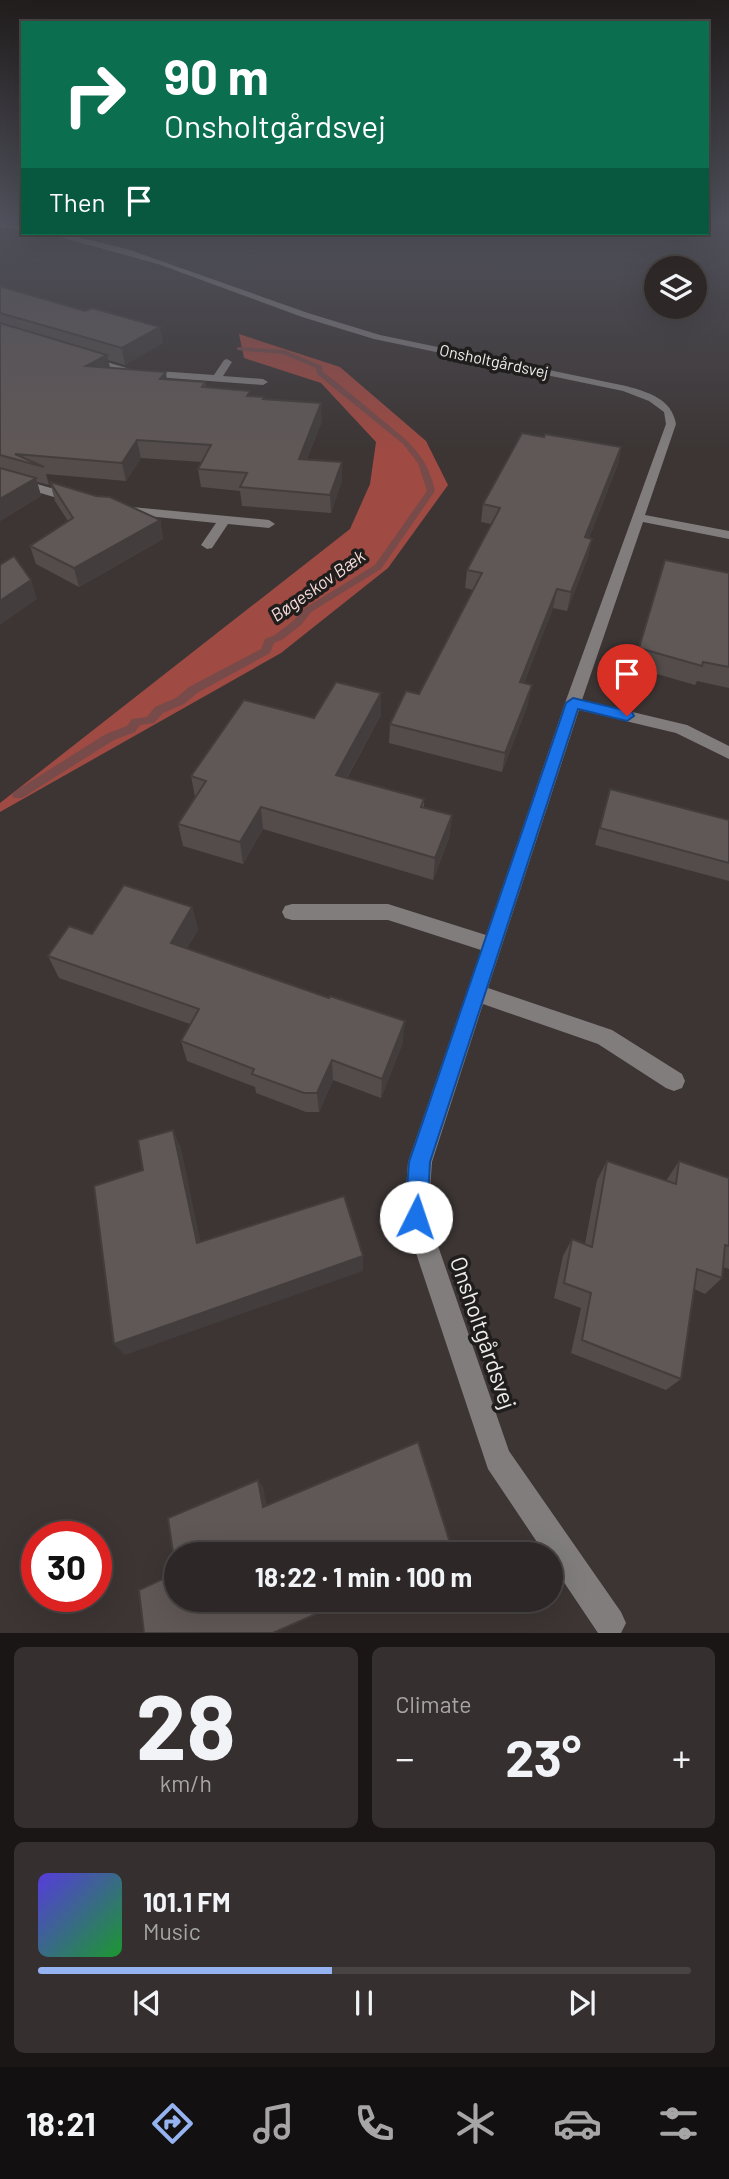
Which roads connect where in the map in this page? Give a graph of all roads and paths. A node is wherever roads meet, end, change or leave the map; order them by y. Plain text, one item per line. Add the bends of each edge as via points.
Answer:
1 (262, 298) edge
2 (77, 356) edge
3 (227, 362) dead end
4 (217, 378) junction
5 (263, 382) dead end
6 (0, 477) edge
7 (639, 518) junction
8 (224, 521) junction
9 (268, 524) dead end
10 (729, 535) edge
11 (207, 545) dead end
12 (573, 703) junction
13 (729, 753) edge
14 (292, 912) dead end
15 (493, 946) junction
16 (476, 993) junction
17 (674, 1081) dead end
18 (610, 1623) dead end

1 - 7 street, Onsholtgårdsvej via 393,341 593,381 653,399 669,411 671,424
2 - 4 street via 129,372
3 - 4 street
4 - 5 street
6 - 8 street via 94,506
7 - 10 street
7 - 12 street, Onsholtgårdsvej
8 - 9 street
8 - 11 street
12 - 13 street via 681,729
12 - 15 street, Onsholtgårdsvej
14 - 15 street via 388,912
15 - 16 street, Onsholtgårdsvej
16 - 17 street via 605,1037
16 - 18 street, Onsholtgårdsvej via 420,1162 416,1217 498,1459

